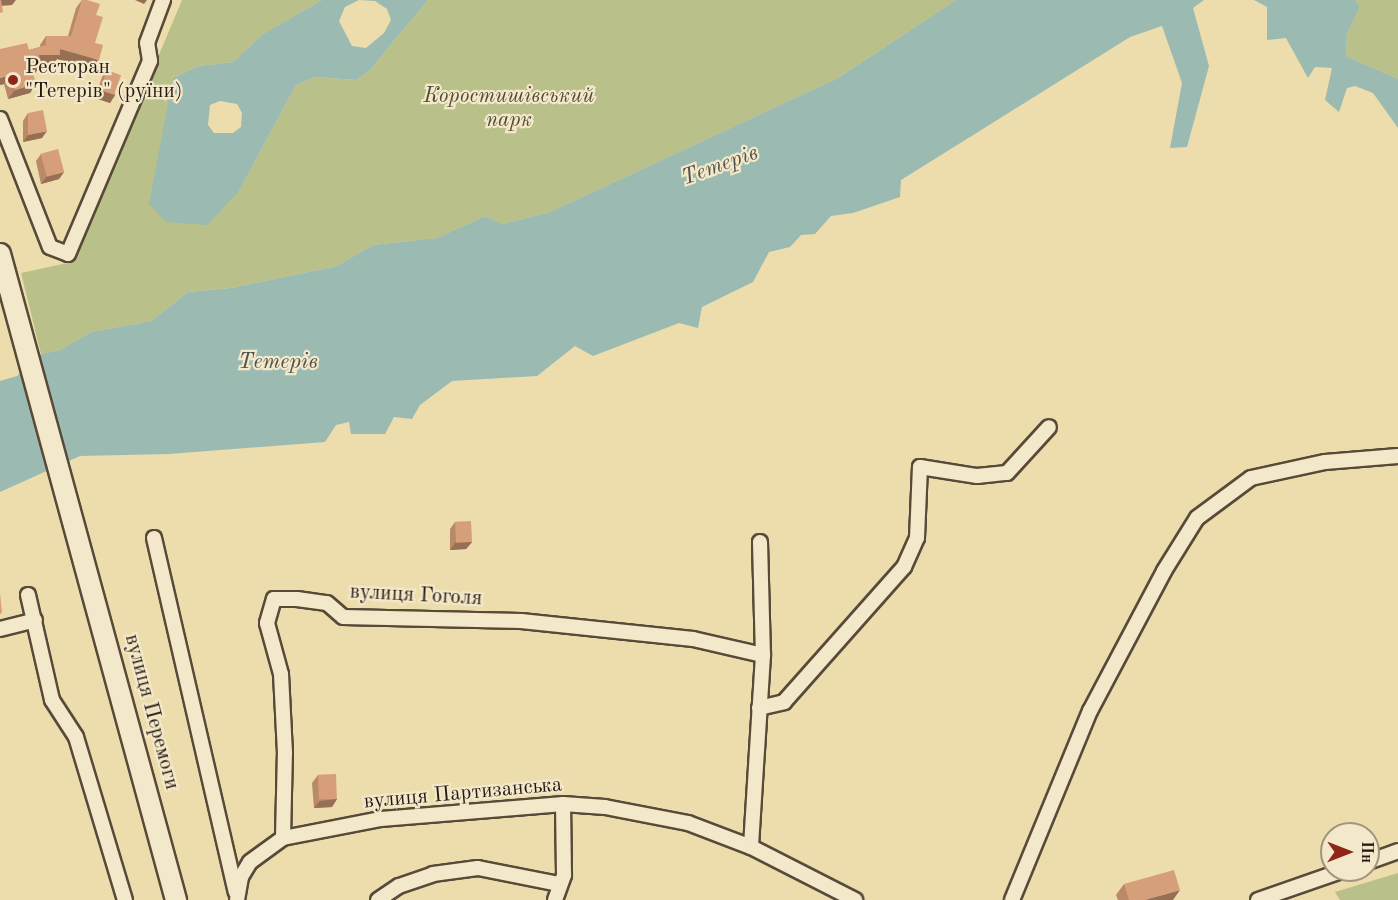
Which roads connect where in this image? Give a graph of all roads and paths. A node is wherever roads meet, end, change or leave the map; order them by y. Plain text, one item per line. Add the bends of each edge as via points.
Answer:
1 (163, 0) edge
2 (0, 119) edge
3 (0, 254) edge
4 (1049, 427) dead end
5 (1398, 456) edge
6 (154, 538) dead end
7 (760, 542) dead end
8 (28, 595) dead end
9 (35, 620) junction
10 (0, 629) edge
11 (763, 655) junction
12 (759, 708) junction
13 (563, 804) junction
14 (283, 838) junction
15 (751, 847) junction
16 (1398, 851) edge
17 (1380, 858) edge
18 (1320, 878) edge
19 (559, 884) junction
20 (237, 897) edge
21 (125, 900) edge
22 (177, 900) edge
23 (378, 900) edge
24 (555, 900) edge
25 (855, 900) edge
26 (1012, 900) edge
27 (1258, 900) edge

1 - 2 street via 147,43 150,61 68,254 50,247
3 - 22 main road, вулиця Перемоги
4 - 12 street via 1007,473 976,476 920,467 917,538 904,567 784,702
5 - 26 street via 1325,462 1251,478 1197,518 1164,571 1090,711
6 - 20 street, вулиця Перемоги
7 - 11 street
8 - 9 street
9 - 10 street
9 - 21 street via 52,700 76,737
11 - 12 street
11 - 14 street, вулиця Гоголя via 693,639 521,621 343,617 327,603 274,599 267,623 281,674 285,753
12 - 15 street
13 - 14 street, вулиця Партизанська via 381,819
13 - 15 street, вулиця Партизанська via 605,807 688,823
13 - 19 street via 564,875
14 - 20 street, вулиця Партизанська via 250,862
15 - 25 street, вулиця Партизанська
16 - 17 street
18 - 27 street
19 - 23 street via 478,868 434,874 399,886
19 - 24 street

